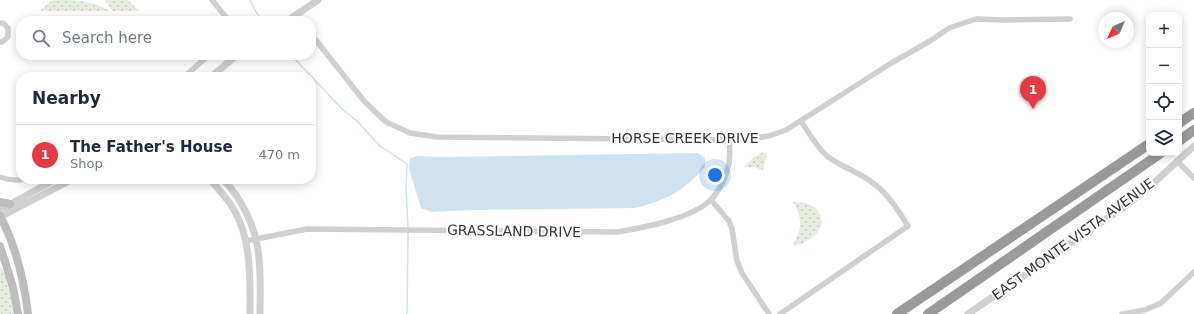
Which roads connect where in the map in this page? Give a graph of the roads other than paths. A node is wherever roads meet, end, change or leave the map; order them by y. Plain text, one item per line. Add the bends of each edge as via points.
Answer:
1 (212, 0) edge
2 (318, 0) edge
3 (226, 16) edge
4 (301, 16) edge
5 (1070, 19) dead end
6 (0, 24) edge
7 (316, 40) edge
8 (0, 42) edge
9 (203, 60) edge
10 (231, 60) edge
11 (190, 72) edge
12 (217, 72) edge
13 (1194, 113) edge
14 (801, 121) junction
15 (1182, 121) edge
16 (1194, 130) edge
17 (730, 139) junction
18 (1182, 139) edge
19 (1146, 146) edge
20 (1194, 146) edge
21 (1157, 156) edge
22 (1177, 161) junction
23 (0, 177) edge
24 (1194, 178) edge
25 (16, 180) edge
26 (47, 184) edge
27 (63, 184) edge
28 (214, 184) edge
29 (227, 184) edge
30 (711, 200) junction
31 (0, 202) edge
32 (10, 204) junction
33 (0, 210) edge
34 (0, 217) edge
35 (256, 239) junction
36 (246, 241) junction
37 (0, 246) edge
38 (1194, 272) edge
39 (979, 311) edge
40 (18, 314) edge
41 (28, 314) edge
42 (250, 314) edge
43 (260, 314) edge
44 (769, 314) edge
45 (780, 314) edge
46 (897, 314) edge
47 (928, 314) edge
48 (968, 314) edge
49 (1122, 314) edge

1 - 3 street
2 - 4 street
5 - 14 street, HORSE CREEK DRIVE via 976,19 949,28
6 - 8 street via 8,28 8,37
7 - 17 street, HORSE CREEK DRIVE via 364,101 386,122 410,133 437,137
9 - 11 street
10 - 12 street
13 - 15 highway
14 - 17 street, HORSE CREEK DRIVE via 769,136
14 - 45 street via 822,151 872,183 892,203 908,226
16 - 18 highway
17 - 30 street, GRASSLAND DRIVE via 729,166 721,187
19 - 46 highway
20 - 22 street, EAST MONTE VISTA AVENUE
21 - 47 highway
22 - 24 street
22 - 39 street, EAST MONTE VISTA AVENUE via 1125,206
23 - 25 street
26 - 32 street
27 - 34 street
28 - 36 street via 233,208
29 - 35 street via 245,210
30 - 35 street, GRASSLAND DRIVE via 691,214 643,228 617,232 307,229
30 - 44 street via 729,221 742,273
31 - 32 main road
32 - 33 street
34 - 41 main road via 20,270
35 - 36 street, GRASSLAND DRIVE
35 - 43 street
36 - 42 street via 249,255
37 - 40 main road via 14,287
38 - 49 street via 1161,303 1145,310
39 - 48 street, EAST MONTE VISTA AVENUE

